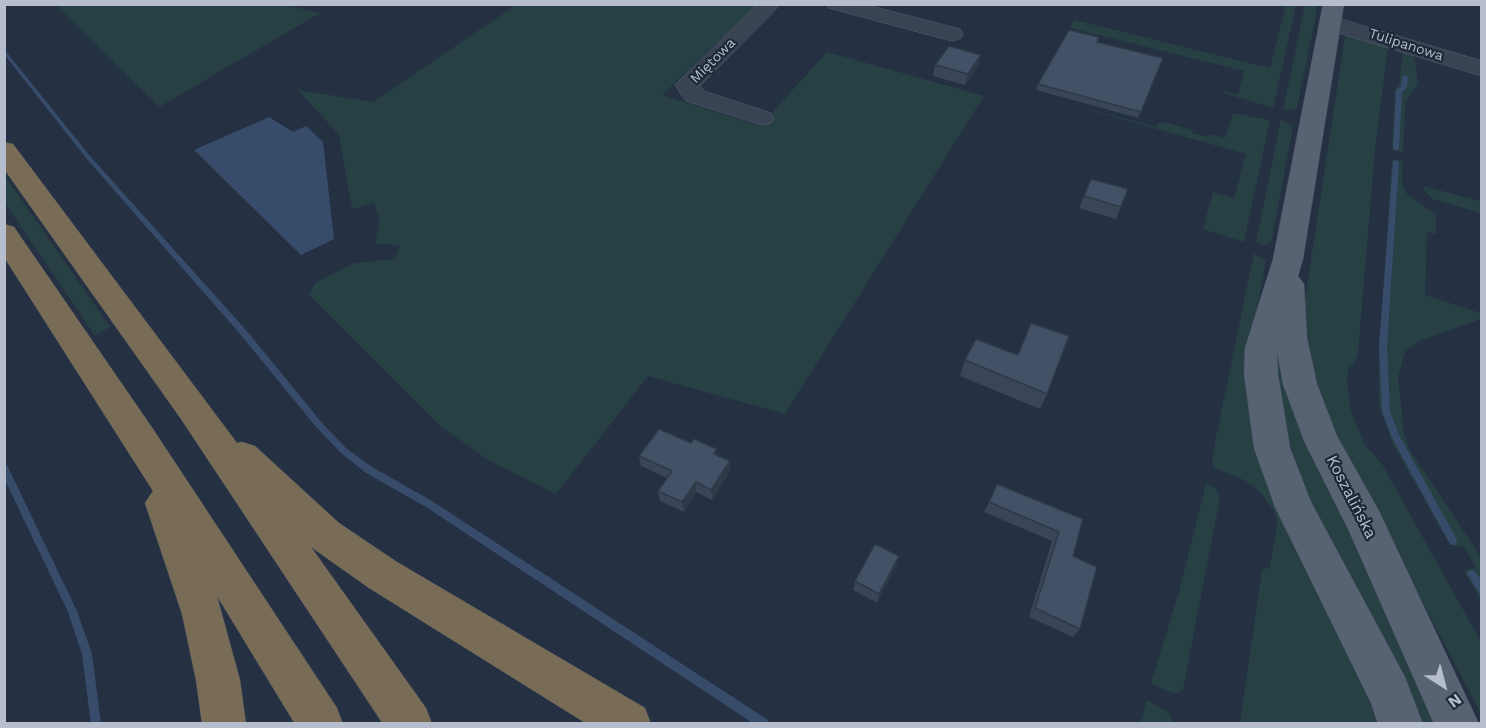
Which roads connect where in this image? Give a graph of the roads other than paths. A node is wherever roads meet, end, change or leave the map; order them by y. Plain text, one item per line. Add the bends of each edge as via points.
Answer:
1 (771, 4) edge
2 (836, 4) edge
3 (1332, 14) edge
4 (952, 34) dead end
5 (1482, 69) edge
6 (762, 118) dead end
7 (4, 150) edge
8 (4, 234) edge
9 (1288, 259) junction
10 (193, 409) junction
11 (140, 439) junction
12 (224, 723) edge
13 (321, 723) edge
14 (410, 723) edge
15 (629, 723) edge
16 (1401, 723) edge
17 (1457, 723) edge

1 - 6 street, Miętowa via 687,84 694,96
2 - 4 street
3 - 5 street, Tulipanowa
3 - 9 main road, Koszalińska
7 - 10 highway
8 - 11 highway
9 - 16 main road, Koszalińska via 1262,348 1263,394 1272,448 1294,507
9 - 17 main road, Koszalińska via 1291,338 1308,408
10 - 14 highway
10 - 15 highway via 325,535 383,575
11 - 12 highway via 203,614
11 - 13 highway

